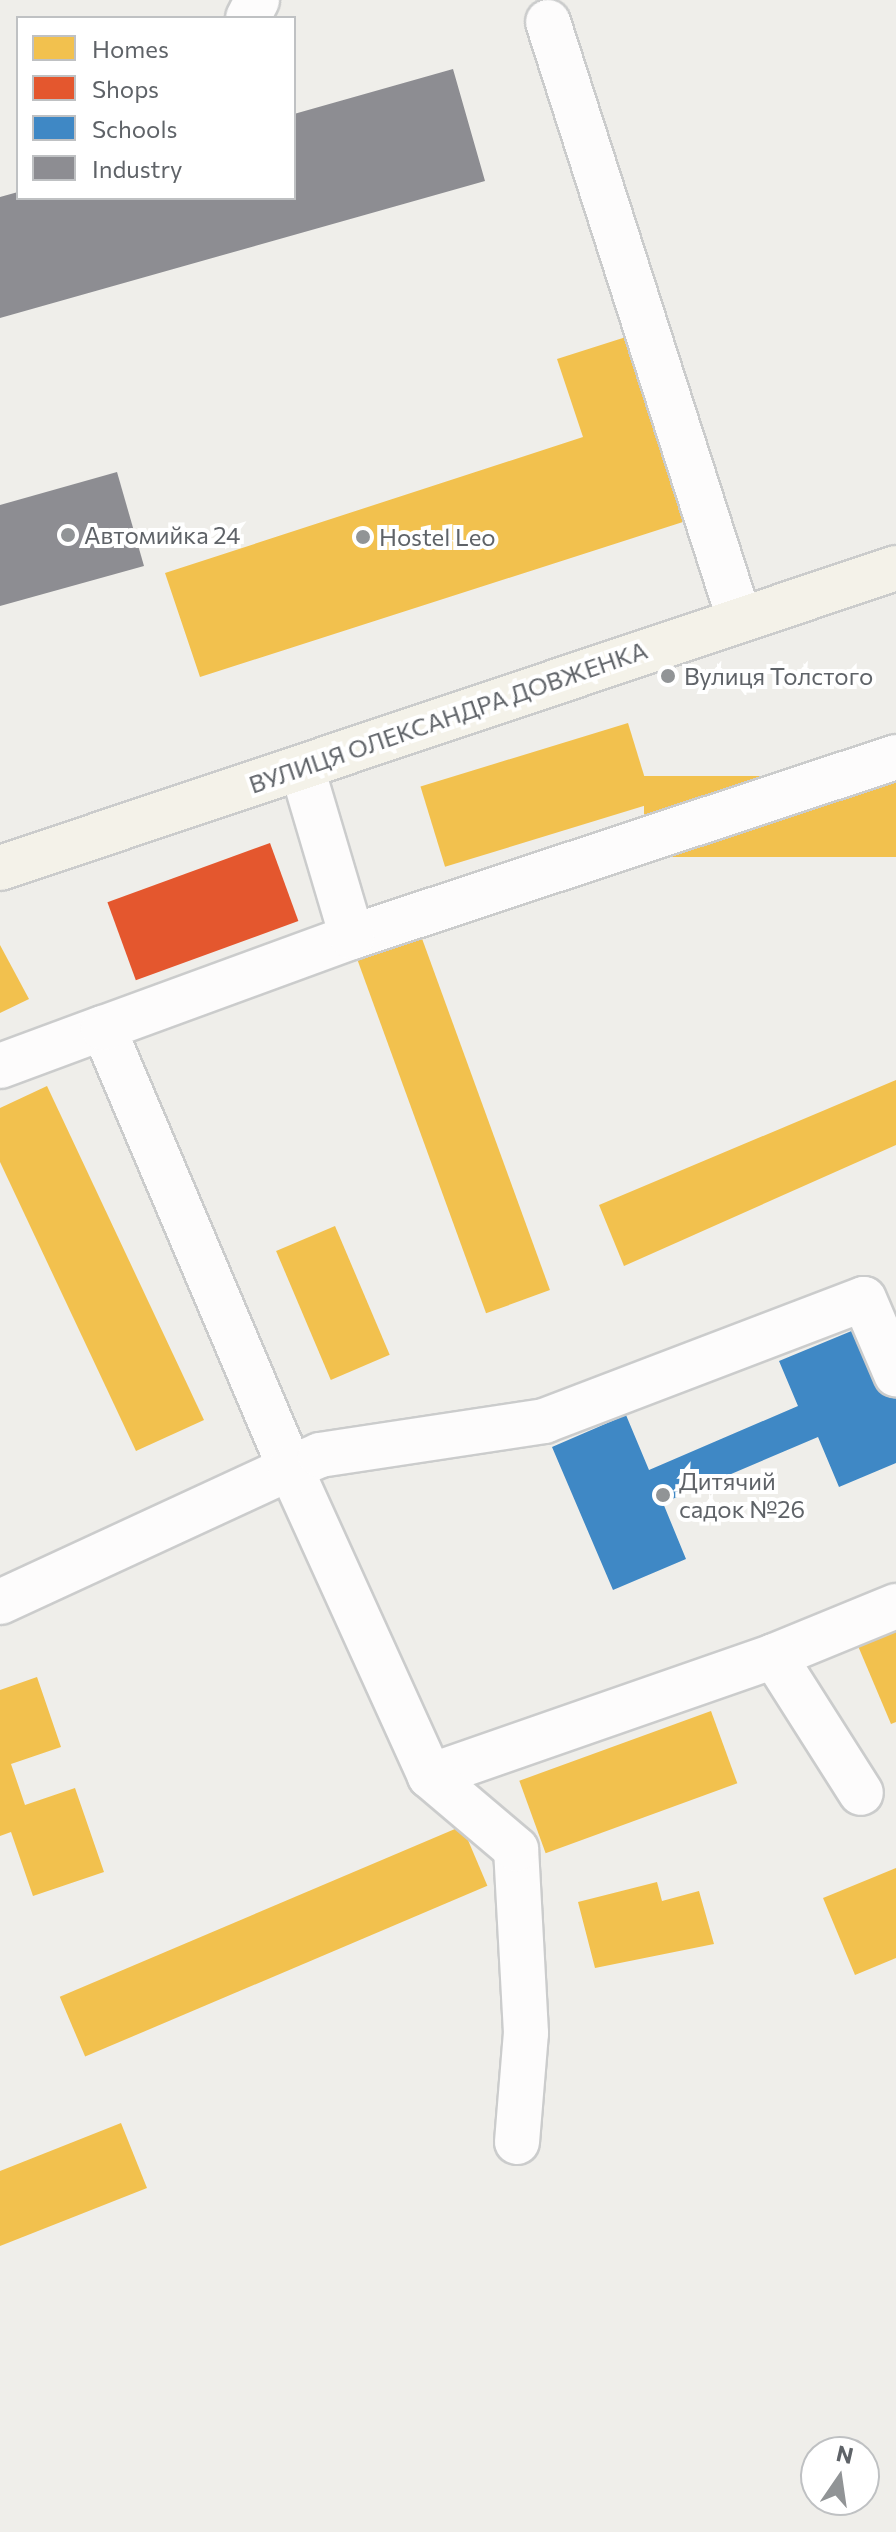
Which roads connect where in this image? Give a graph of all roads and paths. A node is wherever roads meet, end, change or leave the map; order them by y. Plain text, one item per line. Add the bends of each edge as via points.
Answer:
1 (548, 22) dead end
2 (896, 568) edge
3 (739, 618) junction
4 (896, 757) edge
5 (302, 768) junction
6 (0, 868) edge
7 (352, 937) junction
8 (103, 1028) junction
9 (0, 1066) edge
10 (896, 1374) edge
11 (290, 1468) junction
12 (0, 1602) edge
13 (896, 1606) edge
14 (774, 1656) junction
15 (430, 1776) junction
16 (861, 1793) dead end
17 (517, 2142) dead end

1 - 3 lane
2 - 3 main road, ВУЛИЦЯ ОЛЕКСАНДРА ДОВЖЕНКА
3 - 5 main road, ВУЛИЦЯ ОЛЕКСАНДРА ДОВЖЕНКА
4 - 7 lane
5 - 6 main road, ВУЛИЦЯ ОЛЕКСАНДРА ДОВЖЕНКА
5 - 7 lane
7 - 8 lane
8 - 9 lane
8 - 11 lane
10 - 11 lane via 864,1299 544,1421 320,1455
11 - 12 lane
11 - 15 lane
13 - 14 lane
14 - 15 lane
14 - 16 lane
15 - 17 lane via 516,1849 526,2033

